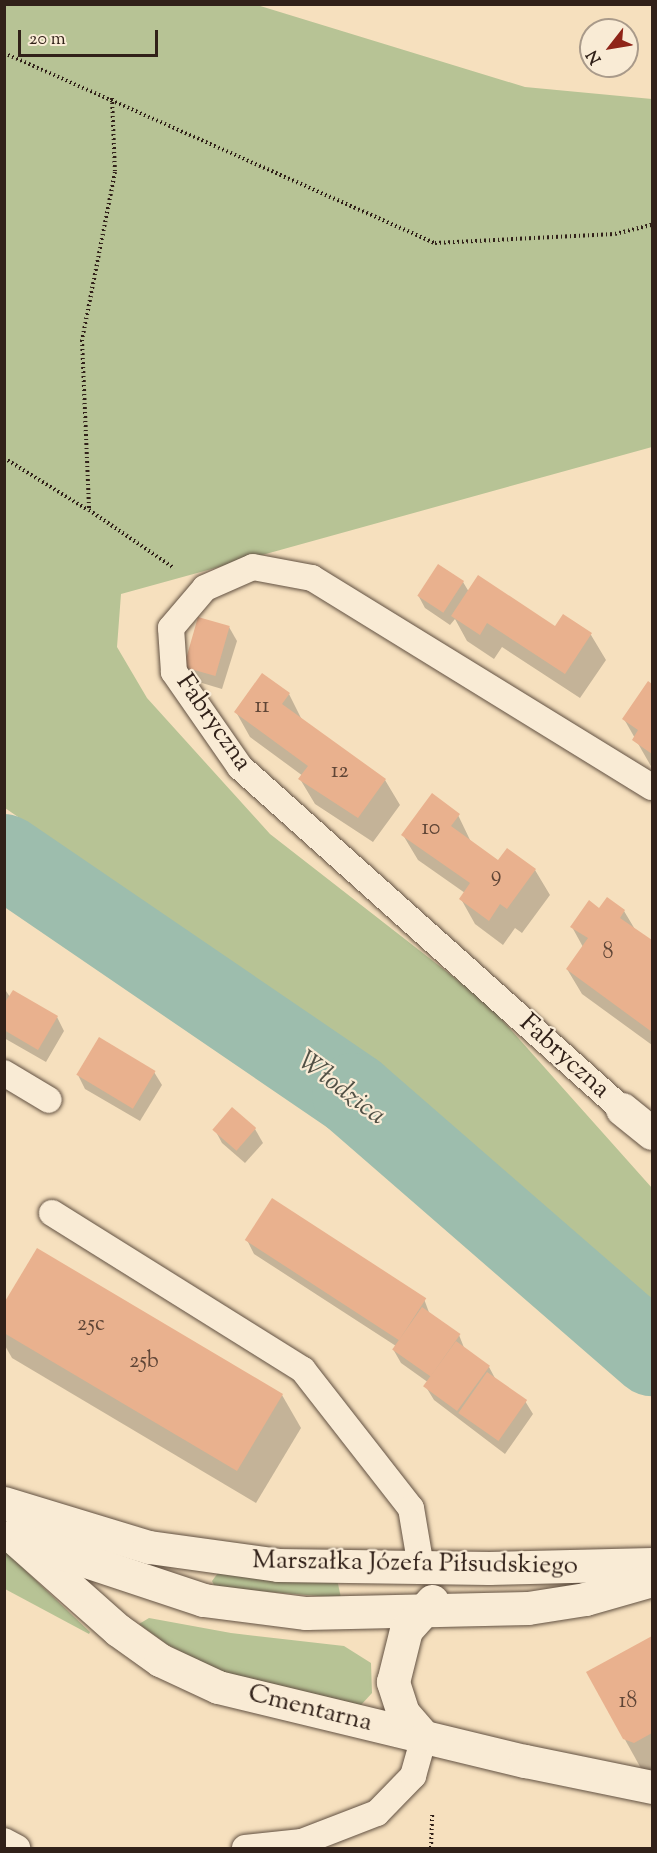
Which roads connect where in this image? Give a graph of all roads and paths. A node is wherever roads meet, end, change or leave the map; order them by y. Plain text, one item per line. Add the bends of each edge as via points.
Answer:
1 (4, 53) edge
2 (112, 98) junction
3 (652, 225) edge
4 (4, 458) edge
5 (89, 510) junction
6 (205, 588) junction
7 (652, 787) edge
8 (4, 1073) edge
9 (50, 1100) dead end
10 (622, 1109) joint
11 (652, 1133) edge
12 (52, 1213) dead end
13 (4, 1503) edge
14 (8, 1534) edge
15 (652, 1564) edge
16 (614, 1567) junction
17 (421, 1568) junction
18 (652, 1580) edge
19 (422, 1612) junction
20 (424, 1737) junction
21 (652, 1787) edge
22 (4, 1841) edge
23 (17, 1848) edge
24 (244, 1848) edge

1 - 2 path
2 - 3 path via 435,243 615,234
2 - 5 path via 115,172 82,340
4 - 5 path
5 - 6 path
6 - 7 lane, Fabryczna via 253,567 312,578
6 - 10 lane, Fabryczna via 171,628 174,672 240,767
8 - 9 lane
10 - 11 street
12 - 17 lane via 303,1371 411,1508
13 - 17 street, Marszałka Józefa Piłsudskiego via 149,1548 278,1565
14 - 19 street, Marszałka Józefa Piłsudskiego via 203,1600 306,1613
14 - 20 street, Cmentarna via 118,1630 160,1660 218,1686
15 - 16 street, Marszałka Józefa Piłsudskiego
16 - 17 street, Marszałka Józefa Piłsudskiego
16 - 19 street via 545,1584 457,1586 437,1595
18 - 19 street, Marszałka Józefa Piłsudskiego via 585,1599 528,1608
19 - 20 street via 406,1630 393,1682 403,1713
20 - 21 street, Cmentarna
20 - 24 lane via 413,1776 377,1813 302,1842
22 - 23 lane

